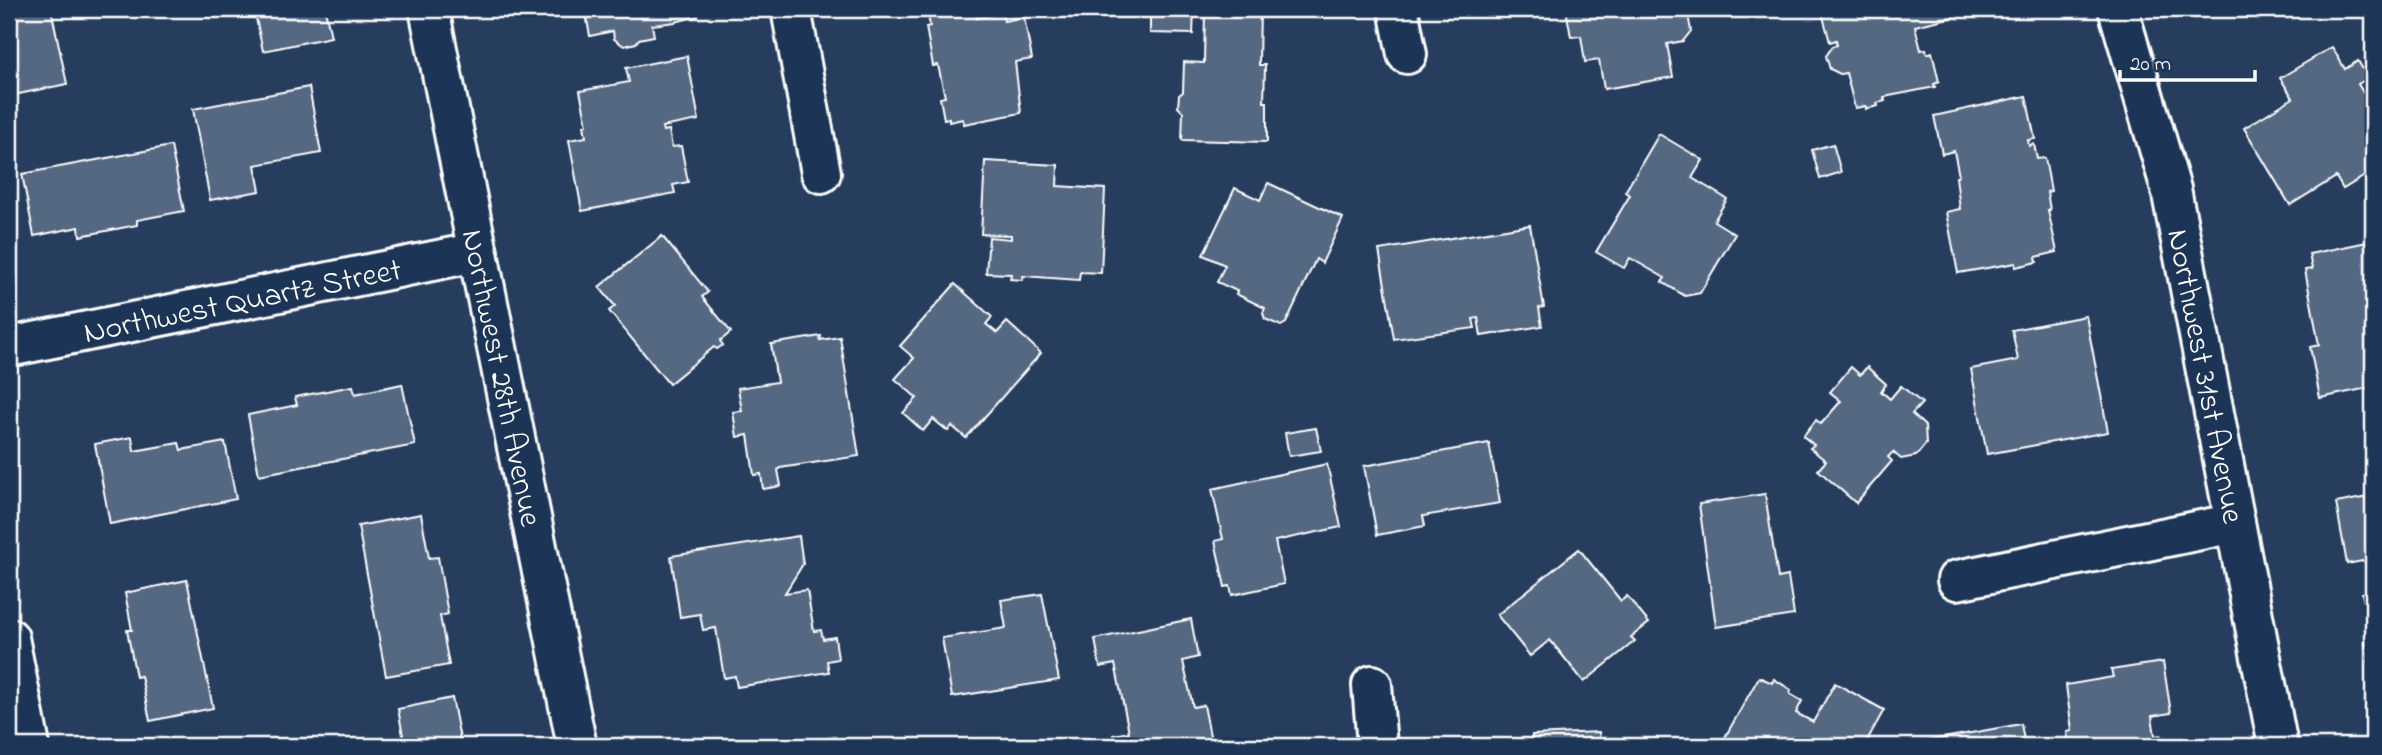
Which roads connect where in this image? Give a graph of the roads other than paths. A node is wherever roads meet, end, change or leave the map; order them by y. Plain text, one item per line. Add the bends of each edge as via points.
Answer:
1 (429, 9) edge
2 (791, 9) edge
3 (1398, 9) edge
4 (2125, 11) edge
5 (1407, 54) dead end
6 (821, 173) dead end
7 (477, 251) junction
8 (9, 347) edge
9 (2235, 523) junction
10 (1957, 580) dead end
11 (9, 638) edge
12 (1371, 685) dead end
13 (30, 746) edge
14 (577, 746) edge
15 (1377, 746) edge
16 (2278, 746) edge

1 - 7 street, Northwest 28th Avenue
2 - 6 street
3 - 5 street
4 - 9 street, Northwest 31st Avenue via 2171,189
7 - 8 street, Northwest Quartz Street
7 - 14 street, Northwest 28th Avenue
9 - 10 street
9 - 16 street, Northwest 31st Avenue
11 - 13 street
12 - 15 street

